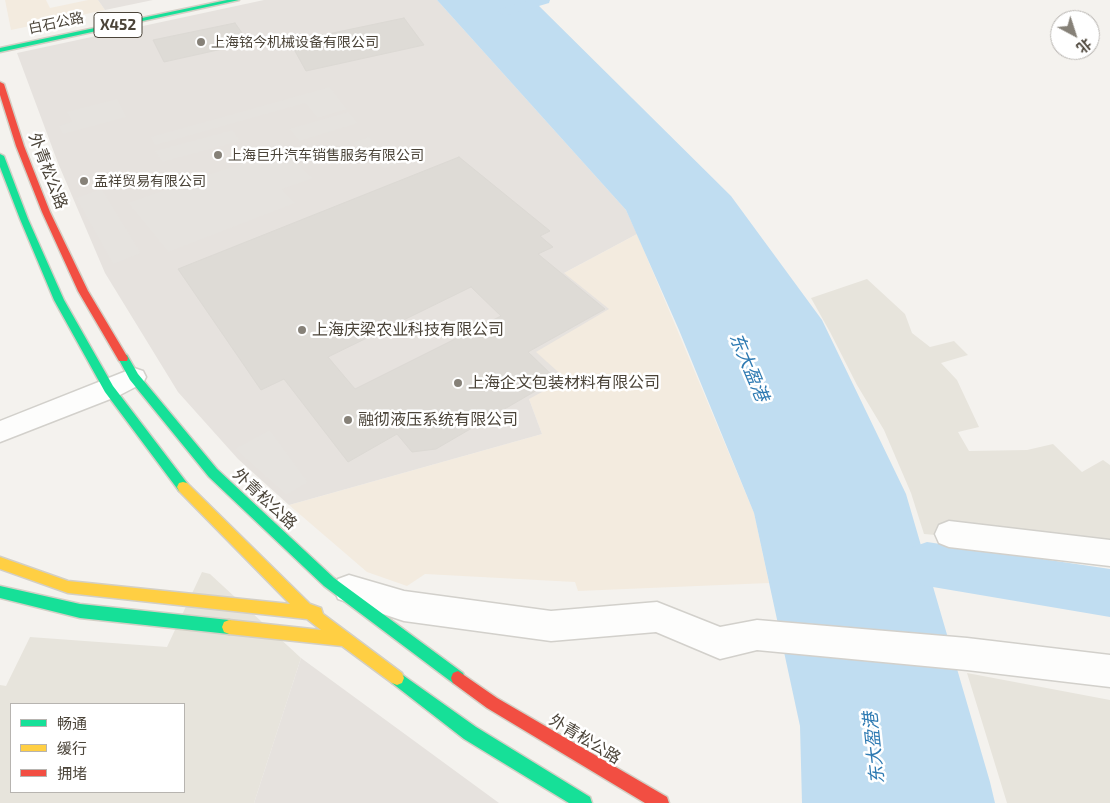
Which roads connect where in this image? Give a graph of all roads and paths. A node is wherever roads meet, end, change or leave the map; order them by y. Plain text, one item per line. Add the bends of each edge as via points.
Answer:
1 (201, 0) edge
2 (236, 0) edge
3 (0, 42) edge
4 (0, 50) edge
5 (1, 90) edge
6 (0, 109) edge
7 (0, 156) edge
8 (134, 377) junction
9 (109, 389) junction
10 (0, 432) edge
11 (950, 534) dead end
12 (1110, 553) edge
13 (0, 563) edge
14 (329, 582) junction
15 (0, 592) edge
16 (311, 613) junction
17 (330, 615) dead end
18 (360, 618) dead end
19 (380, 620) junction
20 (346, 640) junction
21 (1110, 671) edge
22 (584, 803) edge
23 (661, 803) edge

1 - 3 main road, 白石公路 / X452
2 - 4 main road, 白石公路 / X452
5 - 6 main road
5 - 8 main road, 外青松公路 via 50,221 83,291
7 - 9 main road via 59,300
8 - 9 street
8 - 14 main road, 外青松公路 via 213,473
9 - 10 street
9 - 16 main road via 185,490
11 - 12 street
13 - 16 main road via 68,587
14 - 19 main road, 外青松公路
14 - 21 street via 404,606 542,625 656,617 720,643 757,635
15 - 20 main road via 80,610
16 - 17 main road
16 - 20 main road
18 - 19 main road
19 - 23 main road, 外青松公路 via 492,703
20 - 22 main road via 470,733

